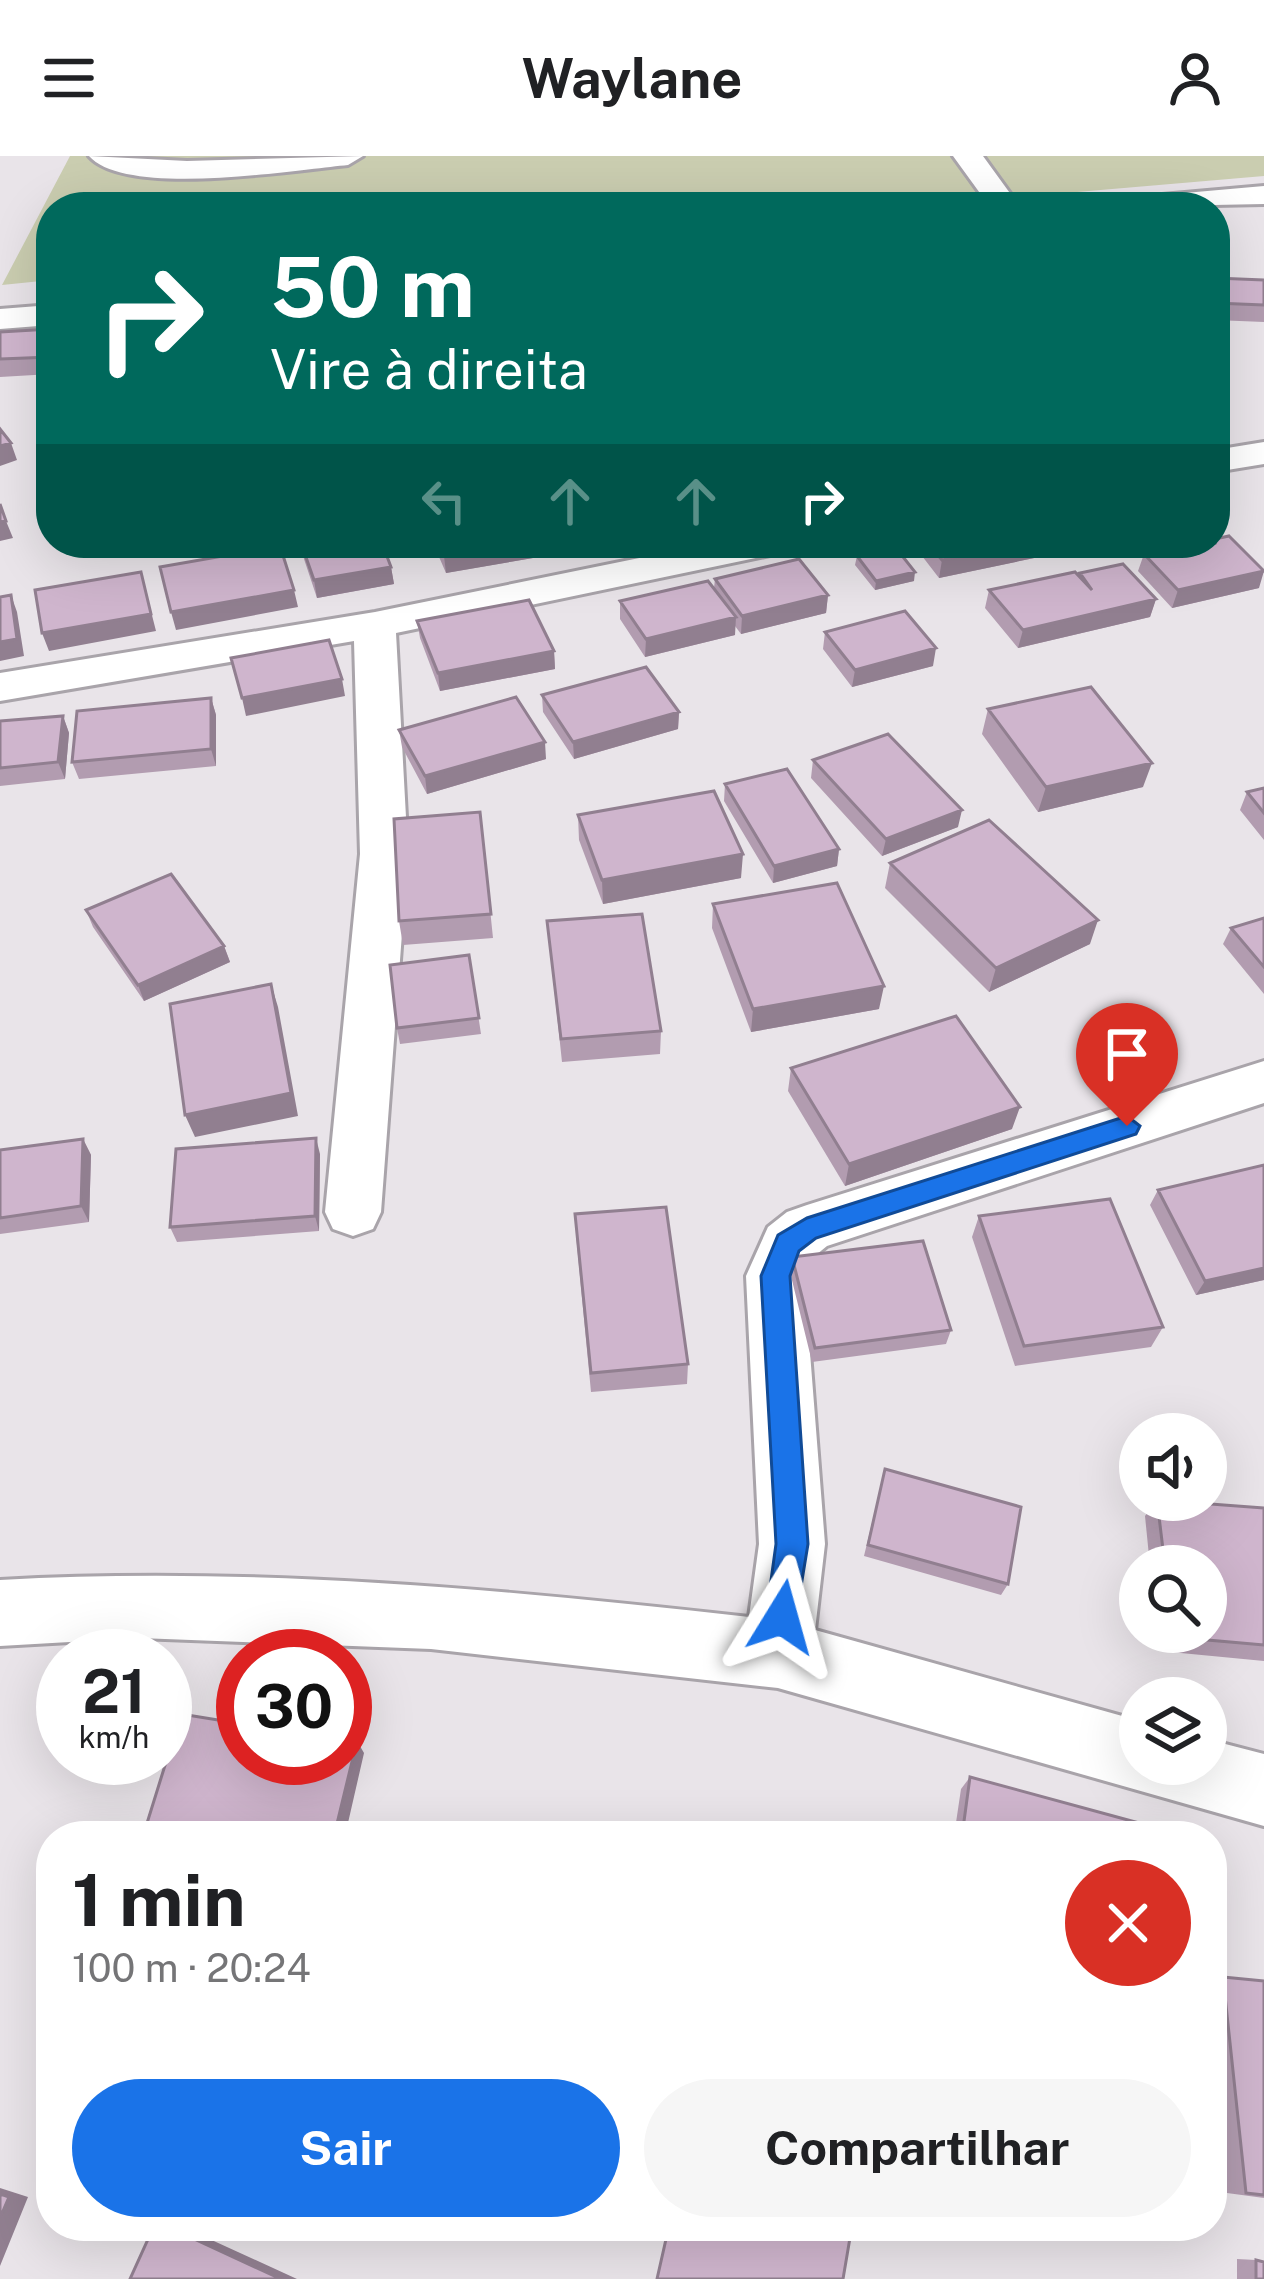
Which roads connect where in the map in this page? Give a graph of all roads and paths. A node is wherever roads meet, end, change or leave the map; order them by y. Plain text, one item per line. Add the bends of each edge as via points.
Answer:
1 (104, 156) edge
2 (348, 156) edge
3 (968, 156) edge
4 (994, 192) edge
5 (1264, 195) edge
6 (1230, 198) edge
7 (36, 316) edge
8 (0, 319) edge
9 (1264, 453) edge
10 (1230, 458) edge
11 (698, 558) edge
12 (375, 625) junction
13 (0, 687) edge
14 (1264, 1082) edge
15 (353, 1212) dead end
16 (0, 1613) edge
17 (778, 1654) junction
18 (1119, 1750) edge
19 (1227, 1780) edge
20 (1264, 1790) edge

1 - 2 street via 200,168
3 - 4 street
5 - 6 street
7 - 8 street
9 - 10 street
11 - 12 street
12 - 13 street
12 - 15 street via 384,854
14 - 17 street via 807,1229 788,1244 776,1276 792,1544
16 - 17 street via 139,1605 430,1616
17 - 18 street
19 - 20 street

